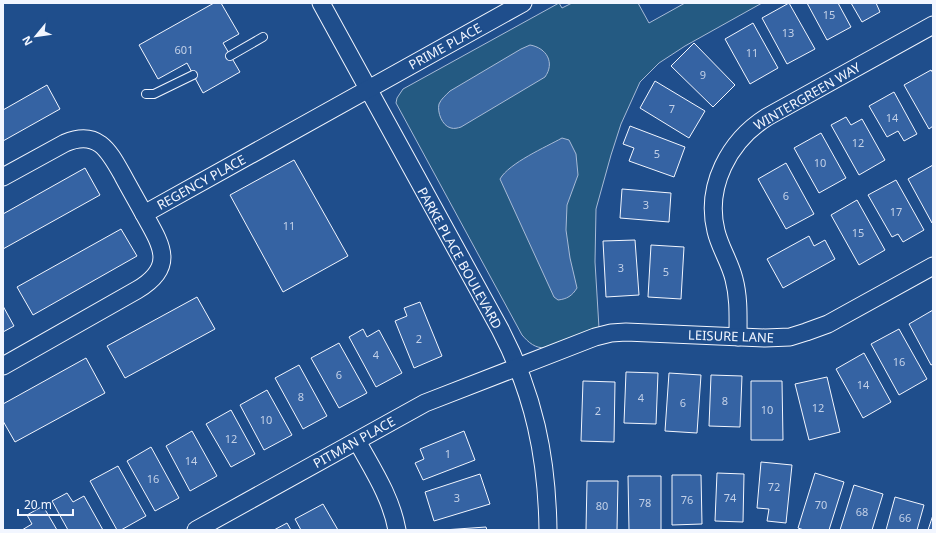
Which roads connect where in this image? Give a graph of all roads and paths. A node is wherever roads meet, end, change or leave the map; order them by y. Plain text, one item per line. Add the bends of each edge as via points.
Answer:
1 (320, 3) edge
2 (523, 3) edge
3 (933, 25) edge
4 (263, 37) dead end
5 (230, 56) dead end
6 (193, 76) dead end
7 (368, 90) junction
8 (146, 94) dead end
9 (3, 177) edge
10 (144, 214) junction
11 (933, 266) edge
12 (738, 337) junction
13 (3, 366) edge
14 (518, 367) junction
15 (357, 441) junction
16 (196, 530) edge
17 (397, 530) edge
18 (548, 530) edge

1 - 7 street, PARKE PLACE BOULEVARD
2 - 7 street, PRIME PLACE
3 - 12 street, WINTERGREEN WAY via 767,116 750,128 733,147 717,183 714,211 716,232 732,269 736,286
4 - 5 lane
6 - 8 lane via 154,94
7 - 10 street, REGENCY PLACE
7 - 14 street, PARKE PLACE BOULEVARD via 500,329
9 - 10 street via 65,142 90,139 110,153
10 - 13 street, REGENCY PLACE via 160,246 162,261 156,276 141,288
11 - 12 street, LEISURE LANE via 813,330 783,338
12 - 14 street, LEISURE LANE via 611,333
14 - 15 street, PITMAN PLACE via 425,403
14 - 18 street, PARKE PLACE BOULEVARD via 534,417 542,457
15 - 16 street, PITMAN PLACE
15 - 17 street via 386,493

